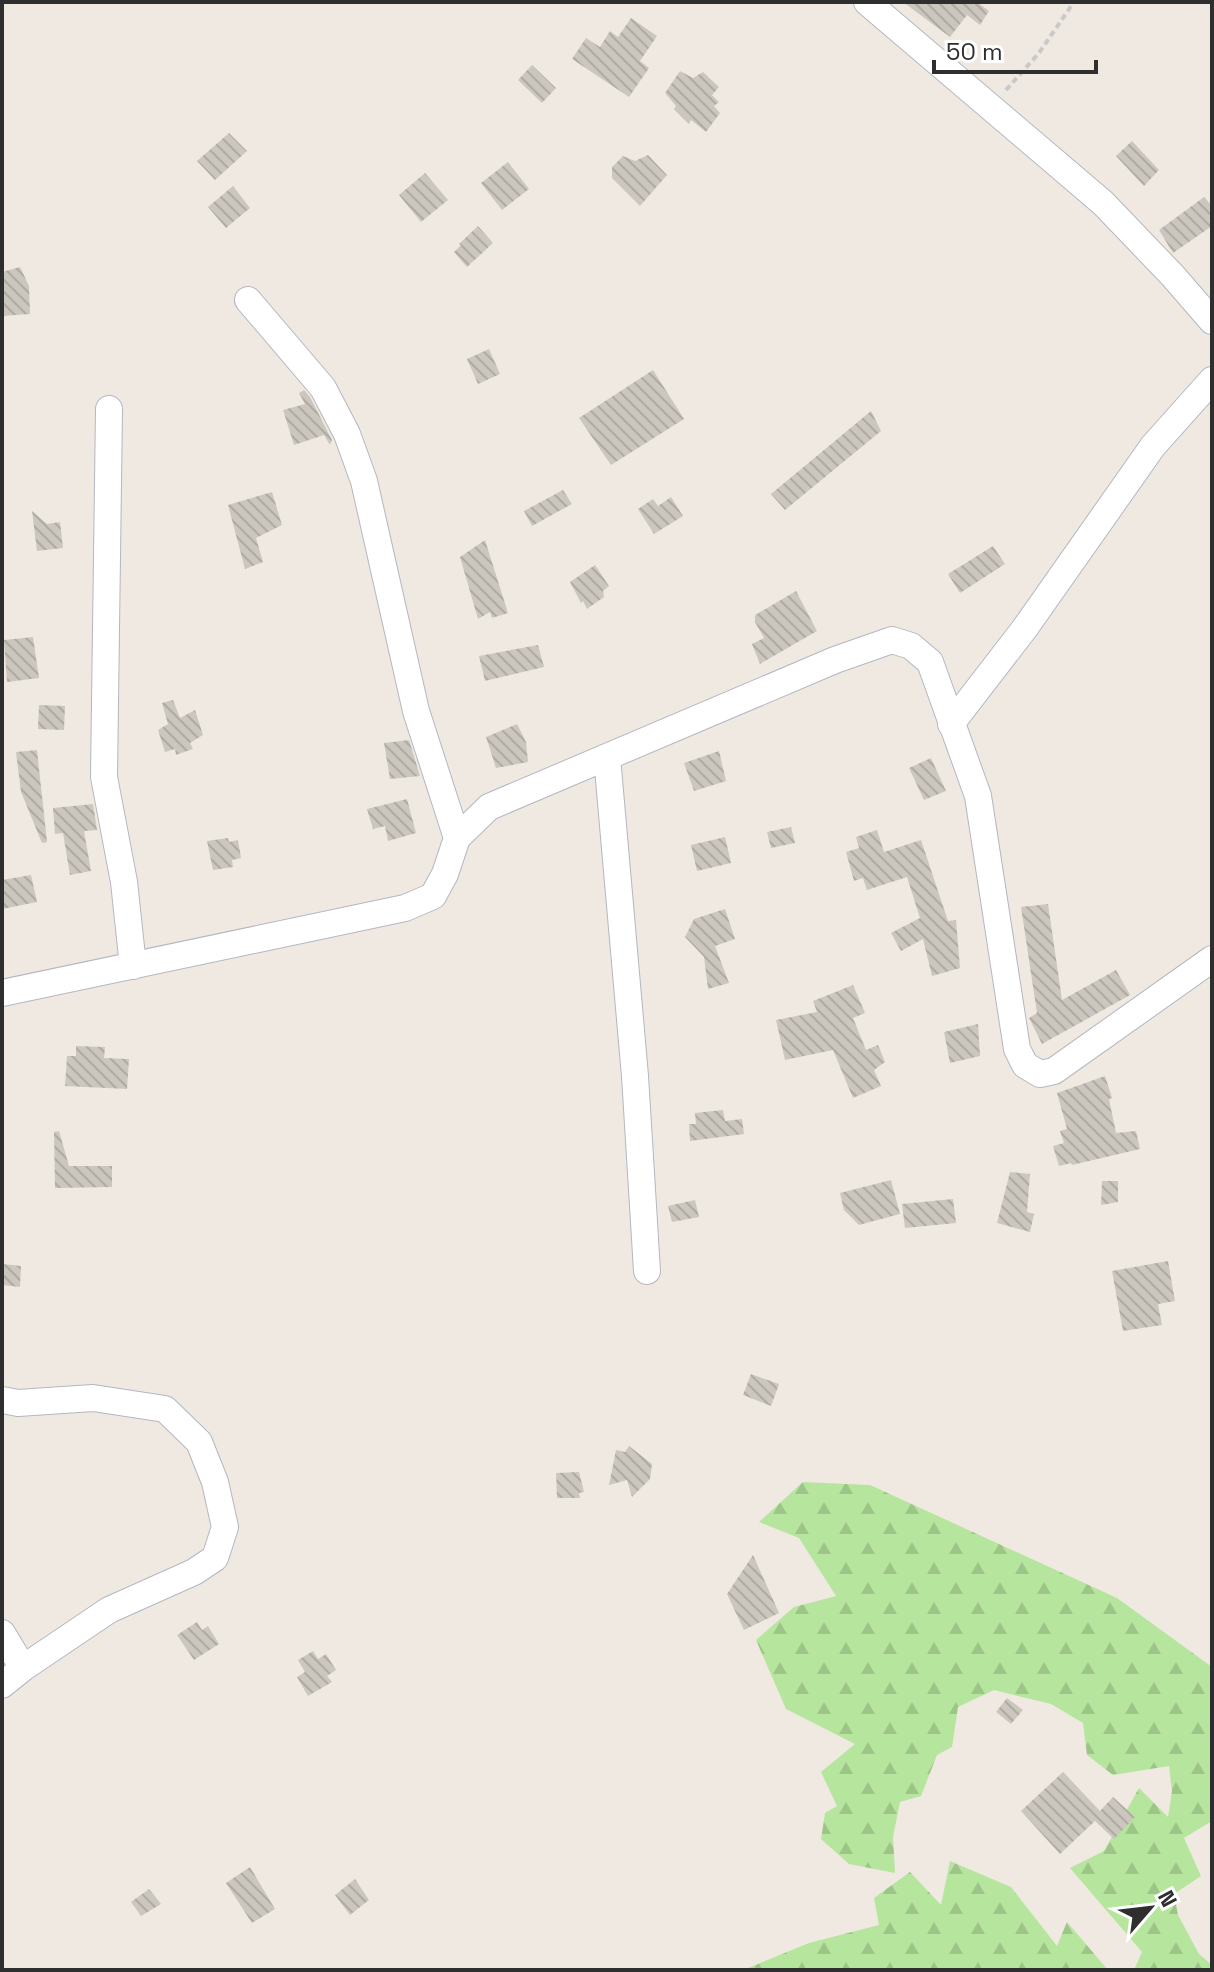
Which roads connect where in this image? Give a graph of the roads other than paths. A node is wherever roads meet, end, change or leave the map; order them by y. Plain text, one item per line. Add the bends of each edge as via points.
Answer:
1 (867, 2) edge
2 (248, 300) dead end
3 (1212, 321) edge
4 (1212, 380) edge
5 (109, 409) dead end
6 (951, 724) junction
7 (607, 757) junction
8 (457, 838) junction
9 (1212, 959) edge
10 (133, 966) junction
11 (2, 993) edge
12 (647, 1271) dead end
13 (2, 1400) edge
14 (2, 1633) edge
15 (23, 1668) junction
16 (2, 1685) edge

1 - 3 street via 1103,203
2 - 8 street via 323,388 347,434 364,481 416,711
4 - 6 street via 1153,446
5 - 10 street via 104,777
6 - 7 street via 930,662 911,646 892,640
6 - 9 street via 978,796 1017,1049 1025,1065 1040,1074 1054,1071
7 - 8 street via 489,807
7 - 12 street
8 - 10 street via 433,896 405,908
10 - 11 street
13 - 15 street via 93,1398 165,1409 199,1442 225,1527 215,1558 109,1610
14 - 15 street
15 - 16 street

